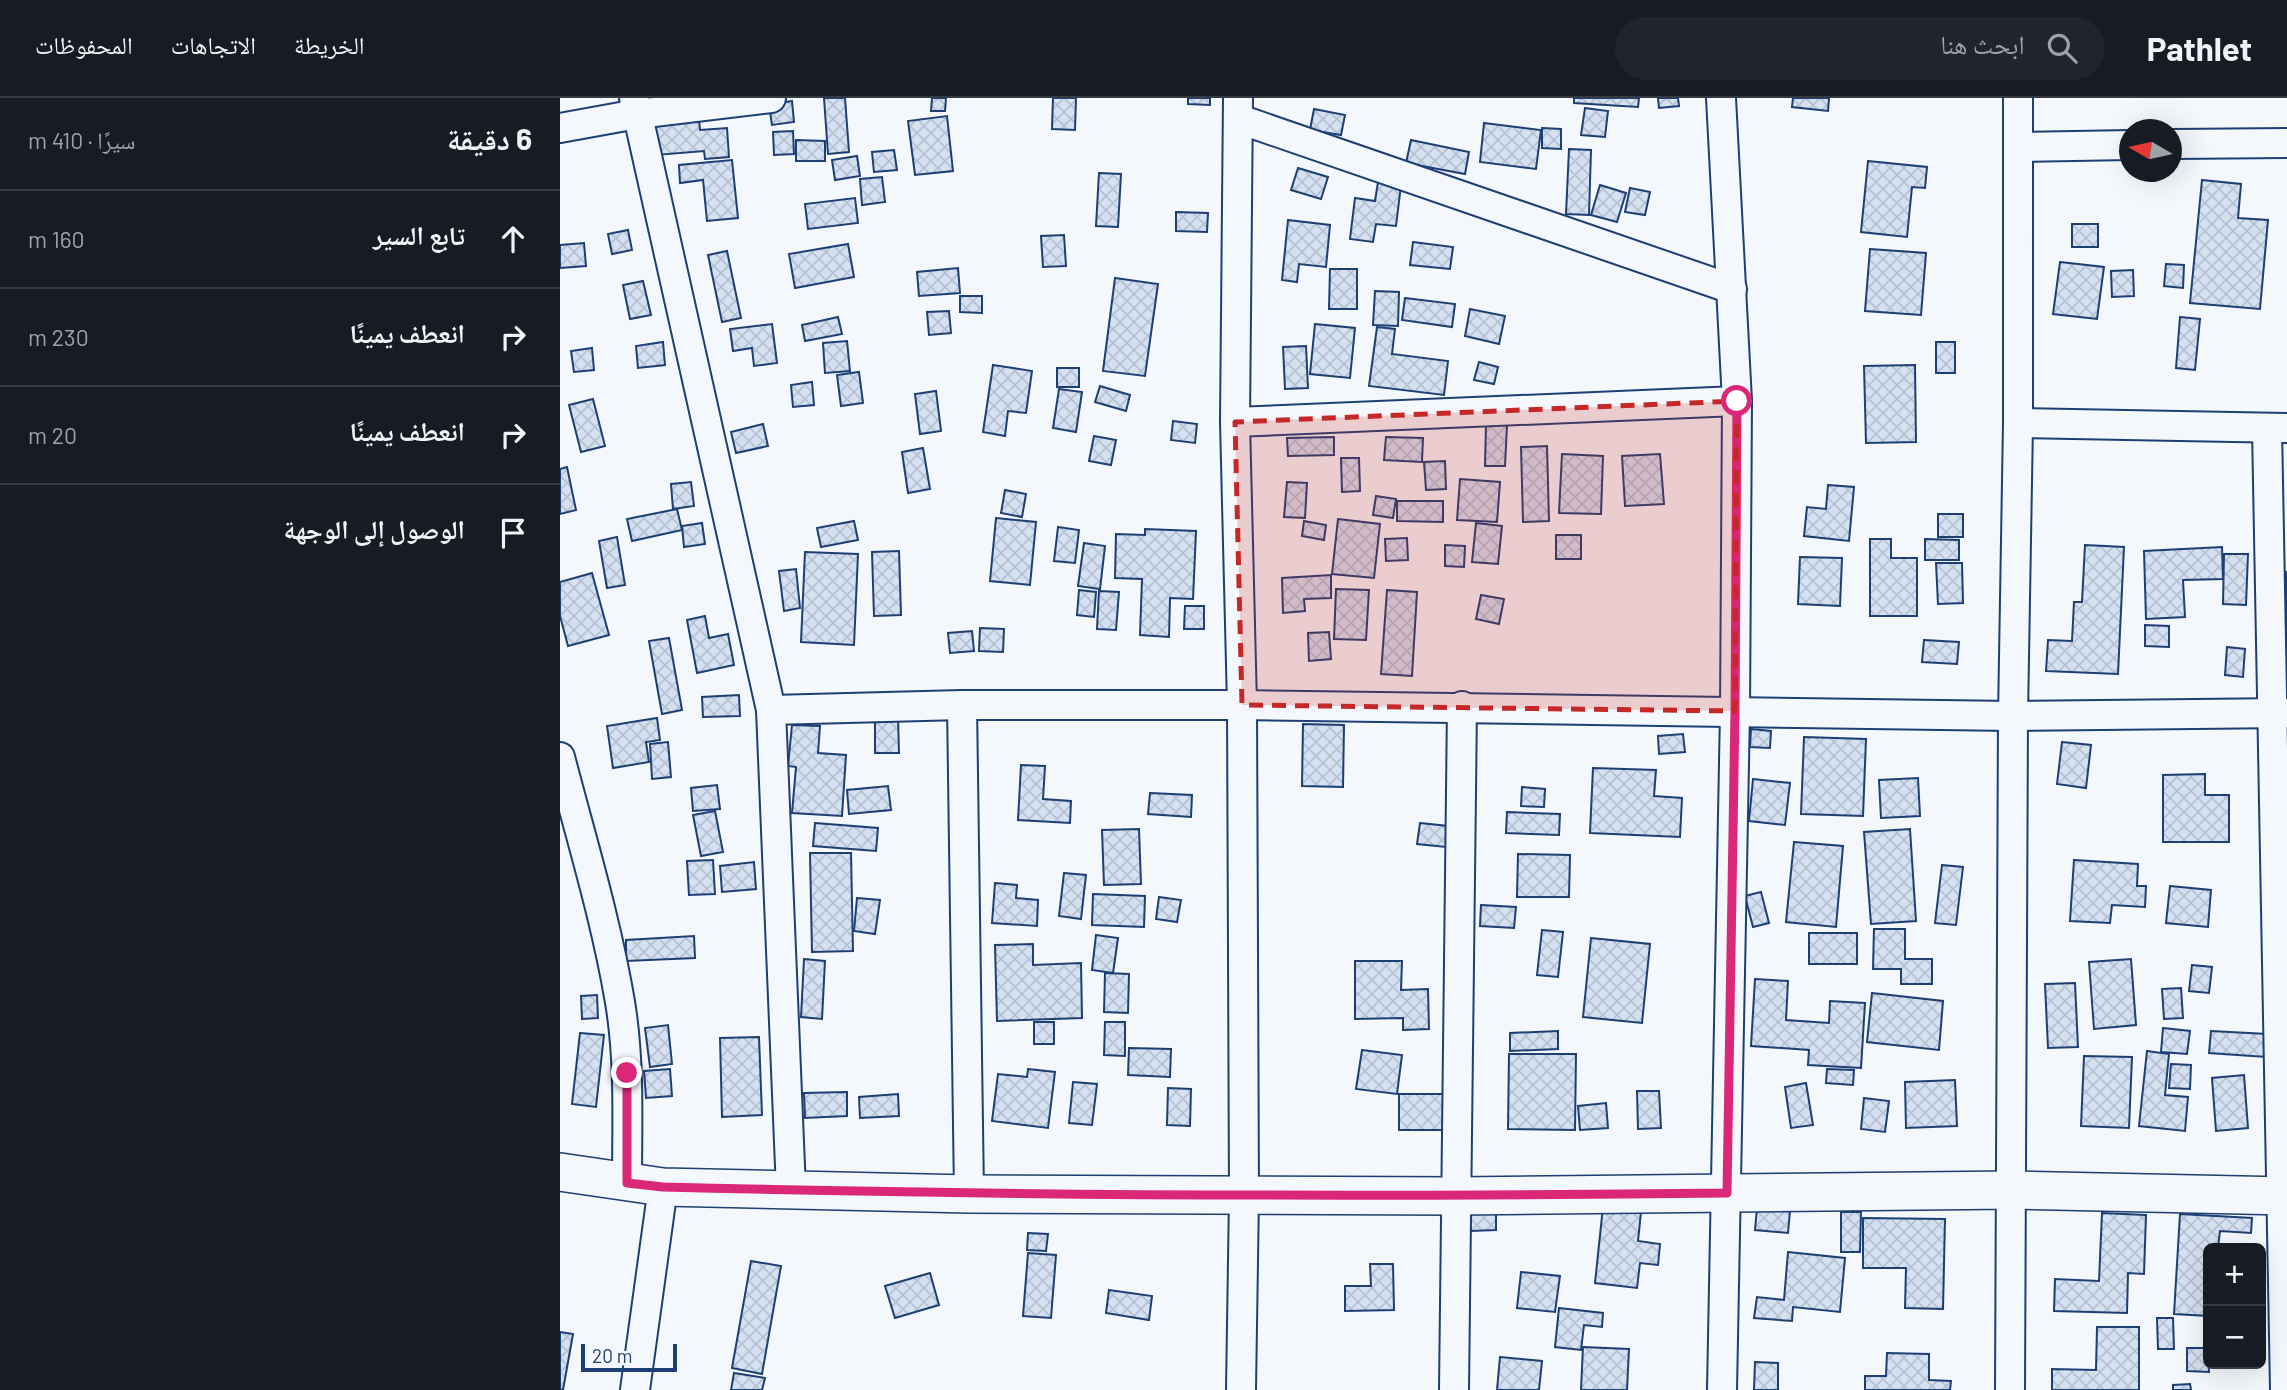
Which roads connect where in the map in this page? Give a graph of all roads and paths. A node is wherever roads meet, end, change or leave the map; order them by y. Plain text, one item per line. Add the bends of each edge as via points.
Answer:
1 (771, 98) edge
2 (1721, 98) edge
3 (2018, 98) edge
4 (635, 106) edge
5 (1238, 109) edge
6 (560, 128) edge
7 (2287, 143) edge
8 (2182, 144) edge
9 (2119, 145) edge
10 (2018, 147) junction
11 (1732, 289) junction
12 (1737, 401) junction
13 (1236, 422) junction
14 (2018, 423) junction
15 (2277, 428) edge
16 (962, 705) junction
17 (1242, 705) junction
18 (1462, 706) junction
19 (771, 710) junction
20 (1735, 711) junction
21 (2280, 713) edge
22 (2013, 716) junction
23 (560, 757) edge
24 (560, 1172) edge
25 (627, 1183) junction
26 (663, 1187) junction
27 (791, 1190) junction
28 (2013, 1190) junction
29 (1727, 1193) junction
30 (969, 1194) junction
31 (1244, 1196) junction
32 (1457, 1196) junction
33 (2283, 1196) edge
34 (635, 1390) edge
35 (1241, 1390) edge
36 (1454, 1390) edge
37 (1722, 1390) edge
38 (2010, 1390) edge
39 (2285, 1390) edge

1 - 4 street
2 - 11 street
3 - 10 street
4 - 6 street
4 - 19 street
5 - 11 street
5 - 13 street
7 - 8 street
9 - 10 street
10 - 14 street
11 - 12 street
12 - 13 street
12 - 20 street
13 - 17 street
14 - 15 street
14 - 22 street
15 - 21 street
16 - 17 street
16 - 19 street
16 - 30 street
17 - 18 street
17 - 31 street
18 - 20 street
18 - 32 street
19 - 27 street
20 - 22 street
20 - 29 street
21 - 22 street
21 - 33 street
22 - 28 street
23 - 25 street via 620,1002 627,1073
24 - 25 street
25 - 26 street
26 - 27 street
26 - 34 street
27 - 30 street
28 - 29 street
28 - 33 street
28 - 38 street
29 - 32 street
29 - 37 street
30 - 31 street
31 - 32 street
31 - 35 street
32 - 36 street
33 - 39 street

